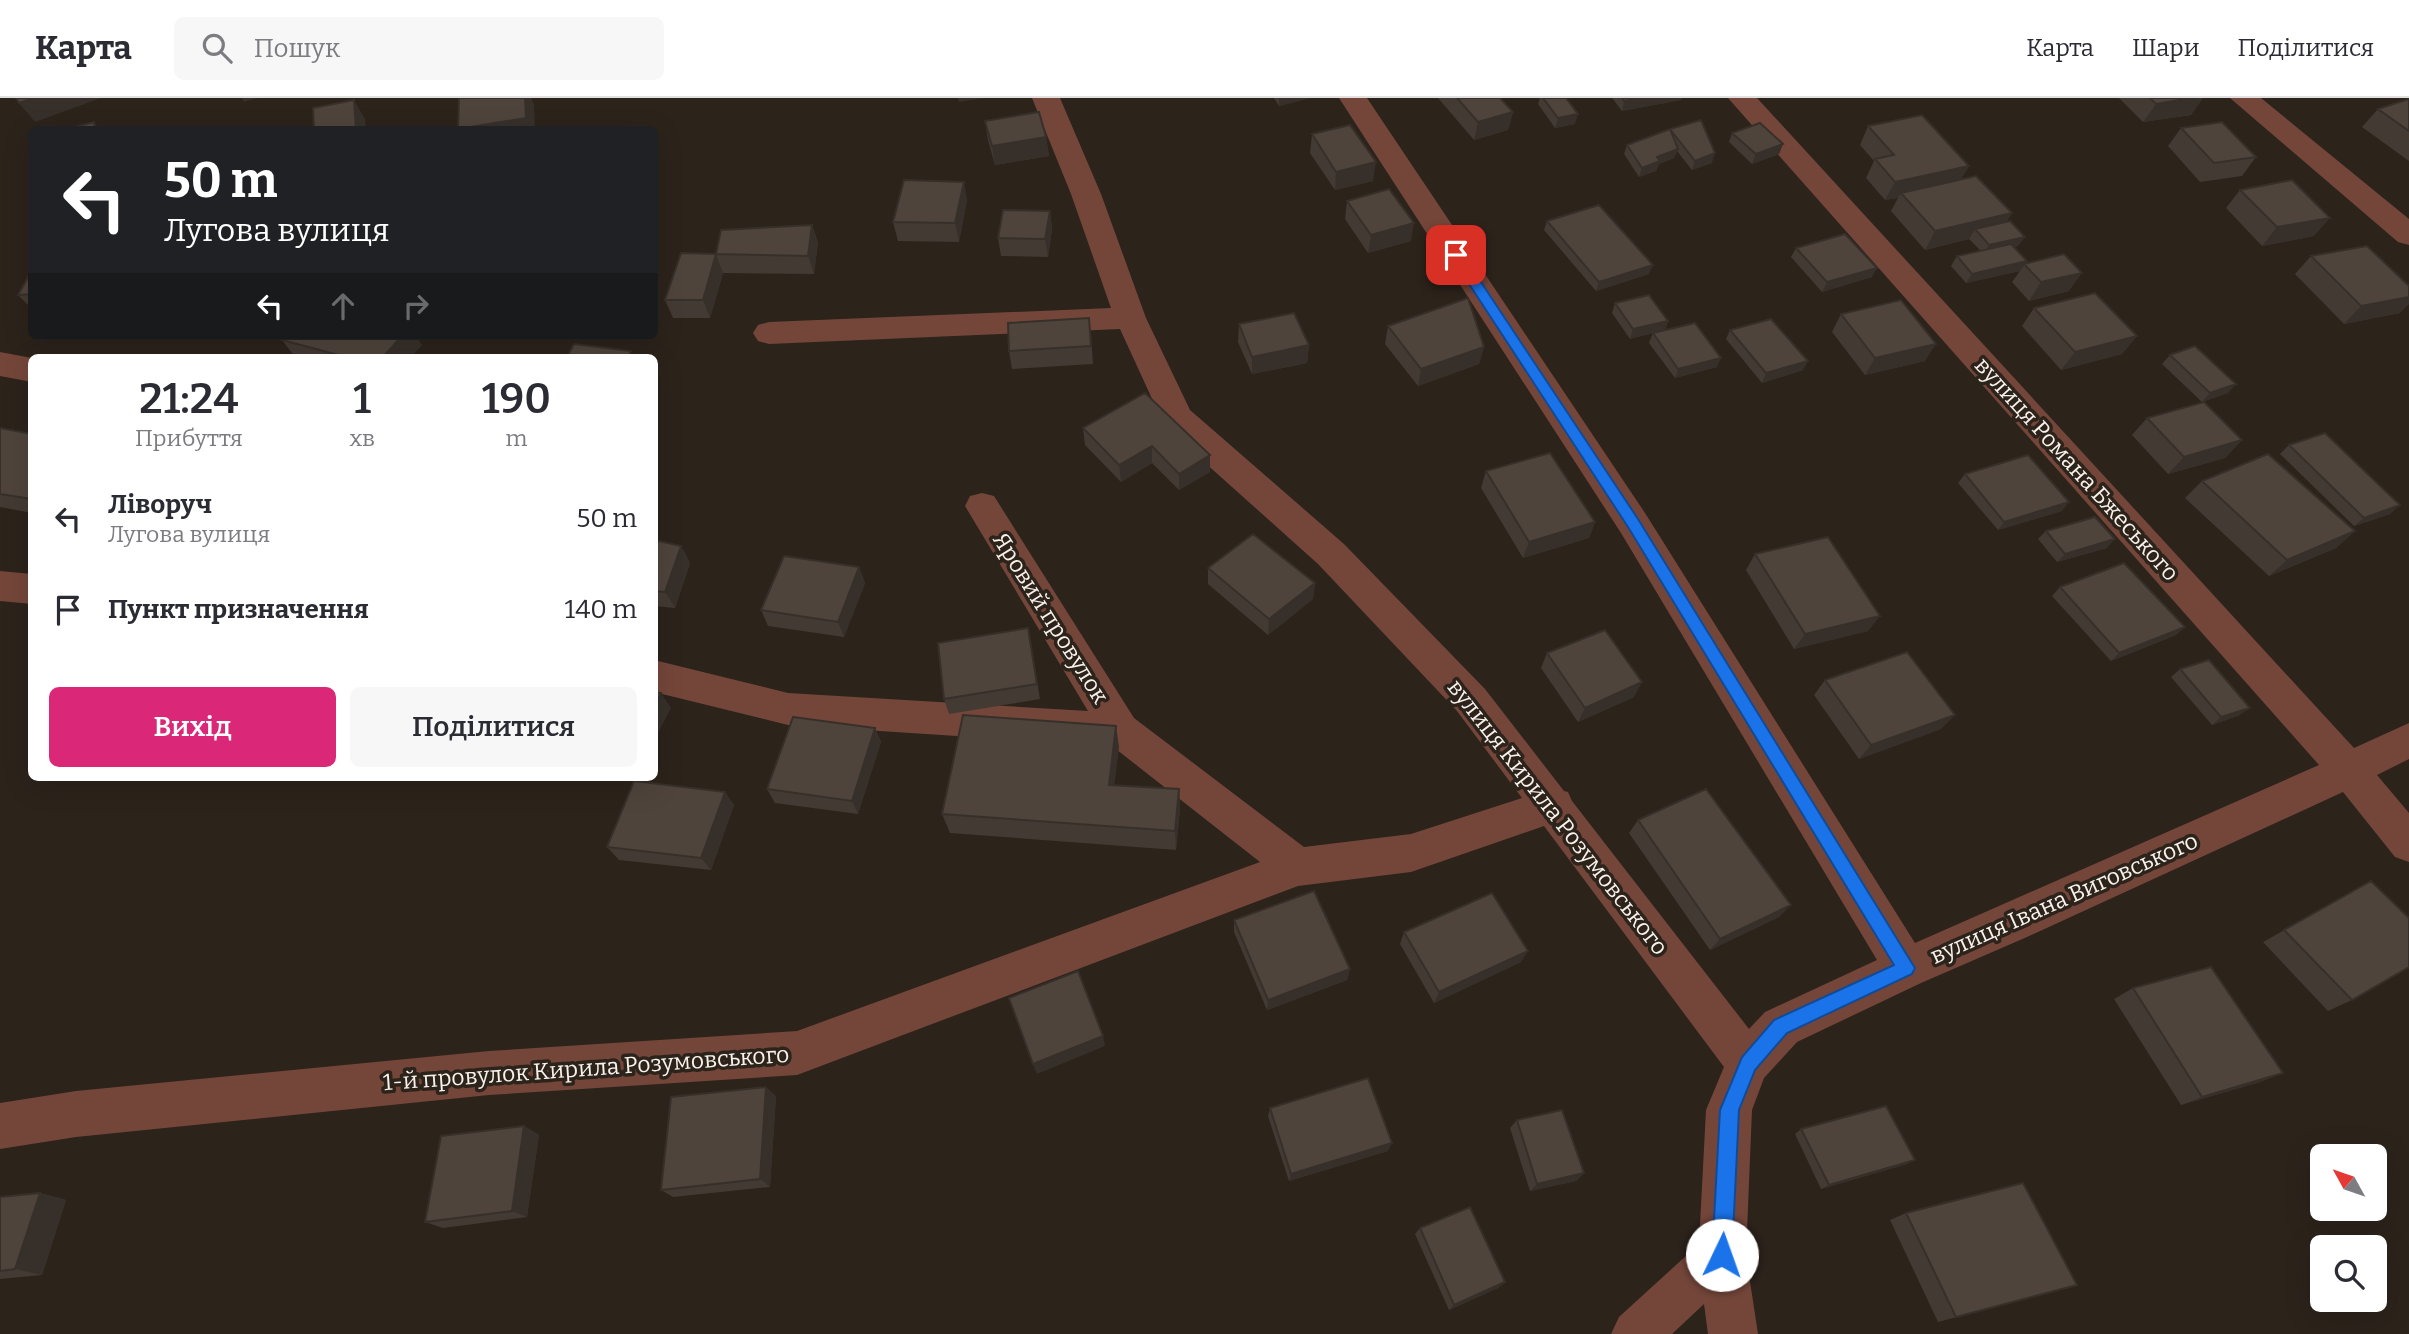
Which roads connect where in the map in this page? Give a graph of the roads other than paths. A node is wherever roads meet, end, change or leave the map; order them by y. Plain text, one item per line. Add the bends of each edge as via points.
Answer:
1 (1046, 98) edge
2 (1353, 98) edge
3 (1742, 98) edge
4 (2244, 98) edge
5 (2409, 235) edge
6 (1130, 318) junction
7 (769, 333) dead end
8 (0, 364) edge
9 (28, 369) edge
10 (982, 506) dead end
11 (0, 586) edge
12 (28, 589) edge
13 (658, 677) edge
14 (1119, 730) junction
15 (2409, 740) edge
16 (2349, 770) junction
17 (1554, 805) junction
18 (2409, 844) edge
19 (1298, 867) junction
20 (1906, 968) junction
21 (1748, 1063) junction
22 (0, 1126) edge
23 (1722, 1255) junction
24 (1636, 1334) edge
25 (1733, 1334) edge

1 - 6 street, вулиця Кирила Розумовського
2 - 20 street via 1633,523
3 - 16 street, вулиця Романа Бжеського
4 - 5 street
6 - 7 street
6 - 17 street, вулиця Кирила Розумовського via 1177,418 1331,554 1471,700
8 - 9 street
10 - 14 street, Яровий провулок
11 - 12 street
13 - 14 street via 788,709
14 - 19 street
15 - 16 street, вулиця Івана Виговського
16 - 18 street, вулиця Романа Бжеського
16 - 20 street, вулиця Івана Виговського
17 - 19 street, 1-й провулок Кирила Розумовського via 1411,853
17 - 21 street, вулиця Кирила Розумовського
19 - 22 street, 1-й провулок Кирила Розумовського via 797,1053 488,1073 76,1114
20 - 21 street, вулиця Івана Виговського via 1781,1027
21 - 23 street, вулиця Івана Виговського via 1729,1110
23 - 24 street
23 - 25 street

